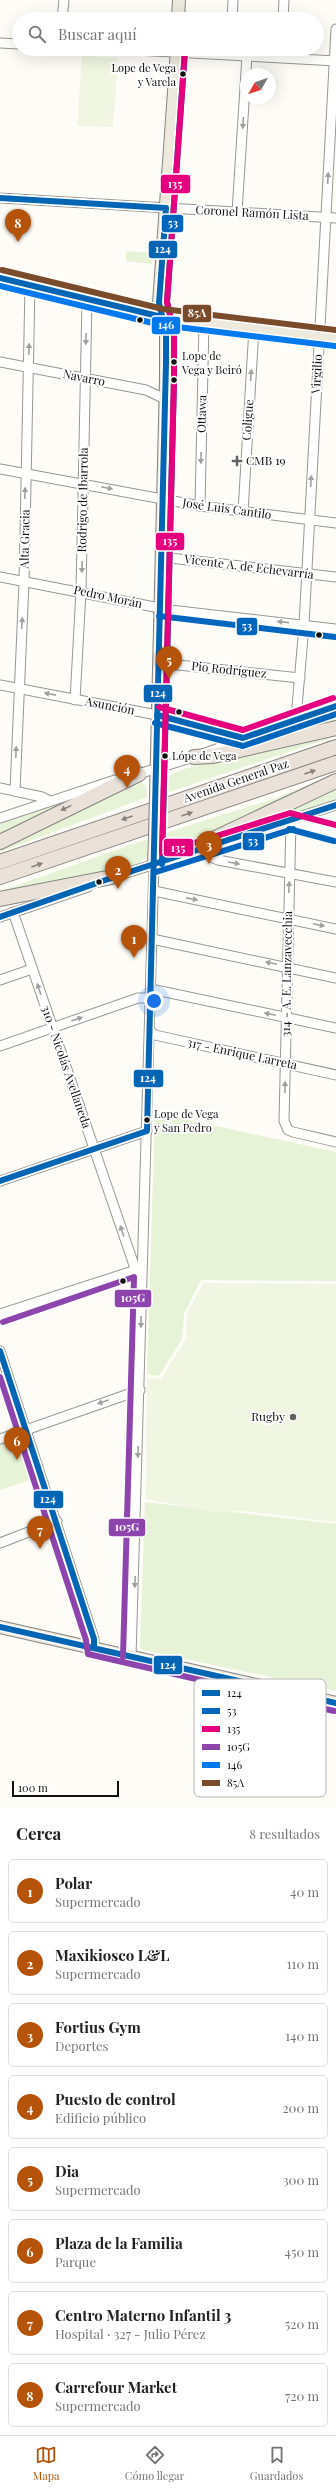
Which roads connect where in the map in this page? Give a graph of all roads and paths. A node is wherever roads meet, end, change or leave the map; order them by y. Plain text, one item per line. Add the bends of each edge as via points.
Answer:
1 (64, 0) edge
2 (179, 0) edge
3 (233, 0) edge
4 (284, 0) edge
5 (63, 12) edge
6 (178, 12) edge
7 (232, 12) edge
8 (283, 12) edge
9 (336, 29) edge
10 (0, 43) edge
11 (12, 44) edge
12 (176, 56) edge
13 (247, 56) edge
14 (301, 56) edge
15 (335, 61) edge
16 (0, 198) edge
17 (166, 208) junction
18 (237, 212) junction
19 (326, 217) junction
20 (336, 218) edge
21 (0, 278) edge
22 (30, 286) junction
23 (87, 300) junction
24 (162, 318) junction
25 (204, 322) junction
26 (254, 328) junction
27 (319, 336) junction
28 (336, 338) edge
29 (0, 362) edge
30 (29, 367) junction
31 (85, 378) junction
32 (166, 399) junction
33 (0, 468) edge
34 (25, 472) junction
35 (83, 483) junction
36 (164, 500) junction
37 (200, 506) junction
38 (243, 512) junction
39 (309, 520) junction
40 (336, 524) edge
41 (162, 557) junction
42 (306, 573) junction
43 (0, 577) edge
44 (336, 577) edge
45 (24, 582) junction
46 (82, 591) junction
47 (160, 608) junction
48 (304, 625) junction
49 (336, 629) edge
50 (159, 663) junction
51 (300, 678) junction
52 (0, 685) edge
53 (19, 688) junction
54 (75, 700) junction
55 (336, 706) edge
56 (156, 715) junction
57 (296, 720) junction
58 (336, 728) edge
59 (243, 738) junction
60 (336, 747) edge
61 (194, 757) junction
62 (336, 763) edge
63 (156, 769) junction
64 (139, 774) junction
65 (336, 781) edge
66 (0, 788) edge
67 (15, 792) junction
68 (50, 801) junction
69 (336, 805) edge
70 (0, 818) edge
71 (291, 821) junction
72 (336, 833) edge
73 (0, 842) edge
74 (197, 851) junction
75 (175, 858) junction
76 (0, 862) edge
77 (154, 864) junction
78 (290, 872) junction
79 (117, 876) junction
80 (0, 877) edge
81 (336, 882) edge
82 (154, 891) junction
83 (0, 899) edge
84 (13, 912) junction
85 (0, 916) edge
86 (288, 918) junction
87 (336, 929) edge
88 (152, 939) junction
89 (287, 967) junction
90 (32, 969) junction
91 (336, 978) edge
92 (0, 980) edge
93 (151, 989) junction
94 (150, 998) junction
95 (286, 1017) junction
96 (52, 1028) junction
97 (336, 1028) edge
98 (150, 1031) junction
99 (0, 1046) edge
100 (286, 1063) junction
101 (336, 1075) edge
102 (147, 1131) junction
103 (336, 1142) edge
104 (95, 1149) junction
105 (0, 1182) edge
106 (138, 1269) junction
107 (0, 1314) edge
108 (0, 1351) edge
109 (140, 1390) junction
110 (26, 1429) junction
111 (0, 1439) edge
112 (57, 1521) junction
113 (0, 1543) edge
114 (0, 1627) edge
115 (94, 1648) junction
116 (131, 1657) junction
117 (231, 1679) edge
118 (326, 1700) edge
119 (336, 1702) edge

1 - 5 street
2 - 6 main road
3 - 7 street
4 - 8 street
9 - 15 street, Virgilio
10 - 11 street
12 - 17 main road
13 -> 18 street
14 - 15 street
19 -> 15 street, Virgilio
16 - 17 street, Coronel Ramón Lista
17 - 18 street, Coronel Ramón Lista
17 - 24 main road via 159,303
18 - 19 street, Coronel Ramón Lista
19 - 20 street, Coronel Ramón Lista
19 - 27 street, Virgilio
21 - 22 main road
22 - 23 main road
30 -> 22 street, Alta Gracia
23 - 24 main road
23 -> 31 street, Rodrigo de Ibarrola
24 - 25 main road
24 - 32 main road via 166,332
25 - 26 main road
25 -> 37 street, Ottawa
26 - 27 main road
38 -> 26 street, Coligue
27 - 28 main road
39 -> 27 street, Virgilio
29 - 30 street, Navarro
30 - 31 street, Navarro
30 - 34 street, Alta Gracia
31 - 32 street, Navarro via 146,390
31 - 35 street, Rodrigo de Ibarrola
32 - 36 main road
33 - 34 street, José Luis Cantilo
34 - 35 street, José Luis Cantilo
45 -> 34 street, Alta Gracia
35 -> 36 street, José Luis Cantilo
35 -> 46 street, Rodrigo de Ibarrola
36 - 37 street, José Luis Cantilo
36 - 41 main road
37 - 38 street, José Luis Cantilo
38 - 39 street, José Luis Cantilo
39 - 40 street, José Luis Cantilo
39 - 42 street, Virgilio
41 - 42 street, Vicente A. de Echevarría
41 - 47 main road
42 - 44 street, Vicente A. de Echevarría
42 - 48 street, Virgilio
43 - 45 street, Pedro Morán
45 - 46 street, Pedro Morán
53 -> 45 street, Alta Gracia
46 - 47 street, Pedro Morán
46 - 54 street, Rodrigo de Ibarrola
48 -> 47 street, Pedro Morán
47 - 50 main road
48 - 49 street, Pedro Morán
48 - 51 street, Virgilio
50 - 51 street, Pio Rodríguez
50 - 56 main road
51 - 57 street, Virgilio
52 - 53 street, Asunción
54 -> 53 street, Asunción
67 -> 53 street, Alta Gracia
54 - 56 street, Asunción
55 - 57 street
56 - 59 street, Asunción
56 - 63 main road
57 - 59 street
58 - 61 highway via 263,746
59 - 61 street
60 -> 76 highway, Avenida General Paz
61 - 63 street
80 -> 62 highway, Avenida General Paz
63 - 64 street
63 - 77 main road, bridge
64 - 68 street
64 -> 73 highway
65 - 75 highway
66 - 67 street
67 - 68 street
68 - 70 street
69 - 71 street
71 - 72 street
71 - 74 street
71 - 78 street, 314 - A. E. Lanzavecchia
74 - 75 street
74 -> 78 street via 218,860
75 - 77 street
77 - 79 street
77 - 82 street
78 - 81 street
86 -> 78 street, 314 - A. E. Lanzavecchia
79 - 83 highway
79 - 84 street
82 -> 86 street
82 - 88 street
84 - 85 street
84 - 90 street, 310 - Nicolás Avellaneda
86 -> 87 street
86 - 89 street, 314 - A. E. Lanzavecchia
89 -> 88 street
88 - 93 street
89 - 91 street
89 - 95 street, 314 - A. E. Lanzavecchia
90 - 92 street
96 -> 90 street, 310 - Nicolás Avellaneda
93 - 94 street
95 -> 93 street
96 -> 94 street via 138,998
94 - 98 street
95 - 97 street
95 - 100 street, 314 - A. E. Lanzavecchia
96 - 99 street
96 - 104 street, 310 - Nicolás Avellaneda
98 - 100 street, 317 - Enrique Larreta via 155,1035
98 - 102 street
100 - 101 street, 317 - Enrique Larreta
103 -> 100 street, 314 - A. E. Lanzavecchia via 293,1132 286,1126
102 - 104 street
102 - 106 street
104 - 105 street
106 -> 104 street, 310 - Nicolás Avellaneda
106 - 107 street
106 -> 109 street
108 - 110 street
109 -> 110 street
109 -> 116 street
110 - 111 street
110 - 112 street
112 - 113 street
112 - 115 street via 94,1639
114 - 115 main road
115 - 116 main road
116 - 117 main road
118 - 119 main road

